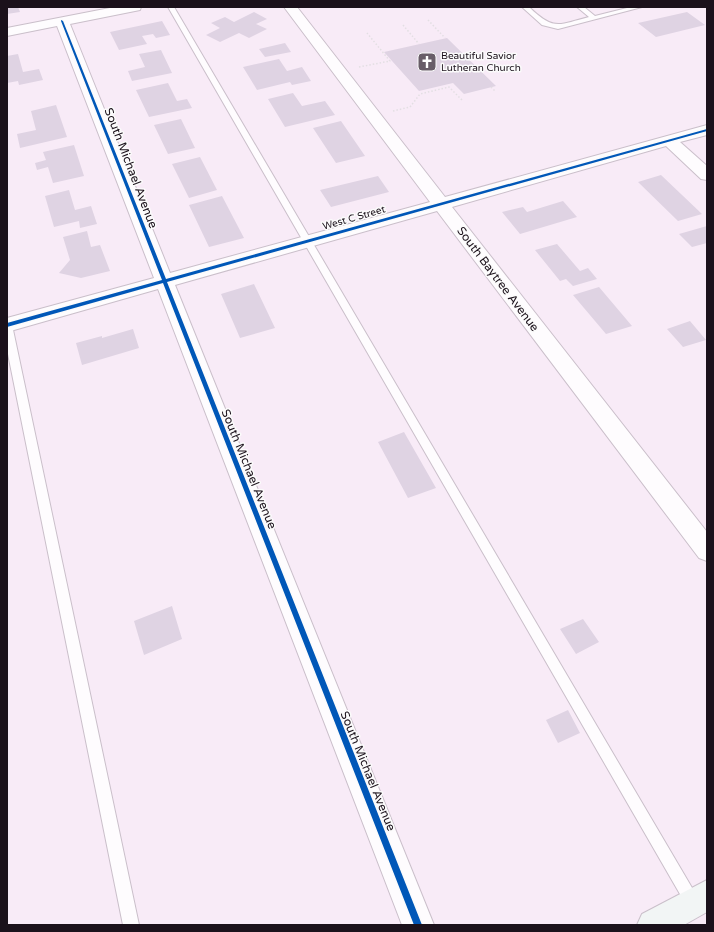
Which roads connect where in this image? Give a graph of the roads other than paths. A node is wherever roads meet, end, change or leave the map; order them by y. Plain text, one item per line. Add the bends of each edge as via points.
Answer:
1 (135, 7) edge
2 (171, 7) edge
3 (290, 7) edge
4 (525, 7) edge
5 (580, 7) edge
6 (639, 7) edge
7 (593, 17) junction
8 (62, 21) junction
9 (7, 32) edge
10 (707, 130) edge
11 (669, 141) junction
12 (707, 175) edge
13 (440, 204) junction
14 (308, 241) junction
15 (164, 281) junction
16 (7, 325) edge
17 (707, 550) edge
18 (700, 899) edge
19 (131, 925) edge
20 (418, 925) edge
21 (653, 925) edge

1 - 8 street
2 - 14 lane
3 - 13 street, South Baytree Avenue
4 - 7 lane via 544,25 551,27
5 - 7 lane
6 - 7 lane
8 - 9 street
8 - 15 street, South Michael Avenue
10 - 11 street, West C Street
11 - 12 street
11 - 13 street, West C Street
13 - 14 street, West C Street
13 - 17 street, South Baytree Avenue
14 - 15 street, West C Street
14 - 18 lane
15 - 16 street, West C Street
15 - 20 street, South Michael Avenue
16 - 19 lane
18 - 21 street

